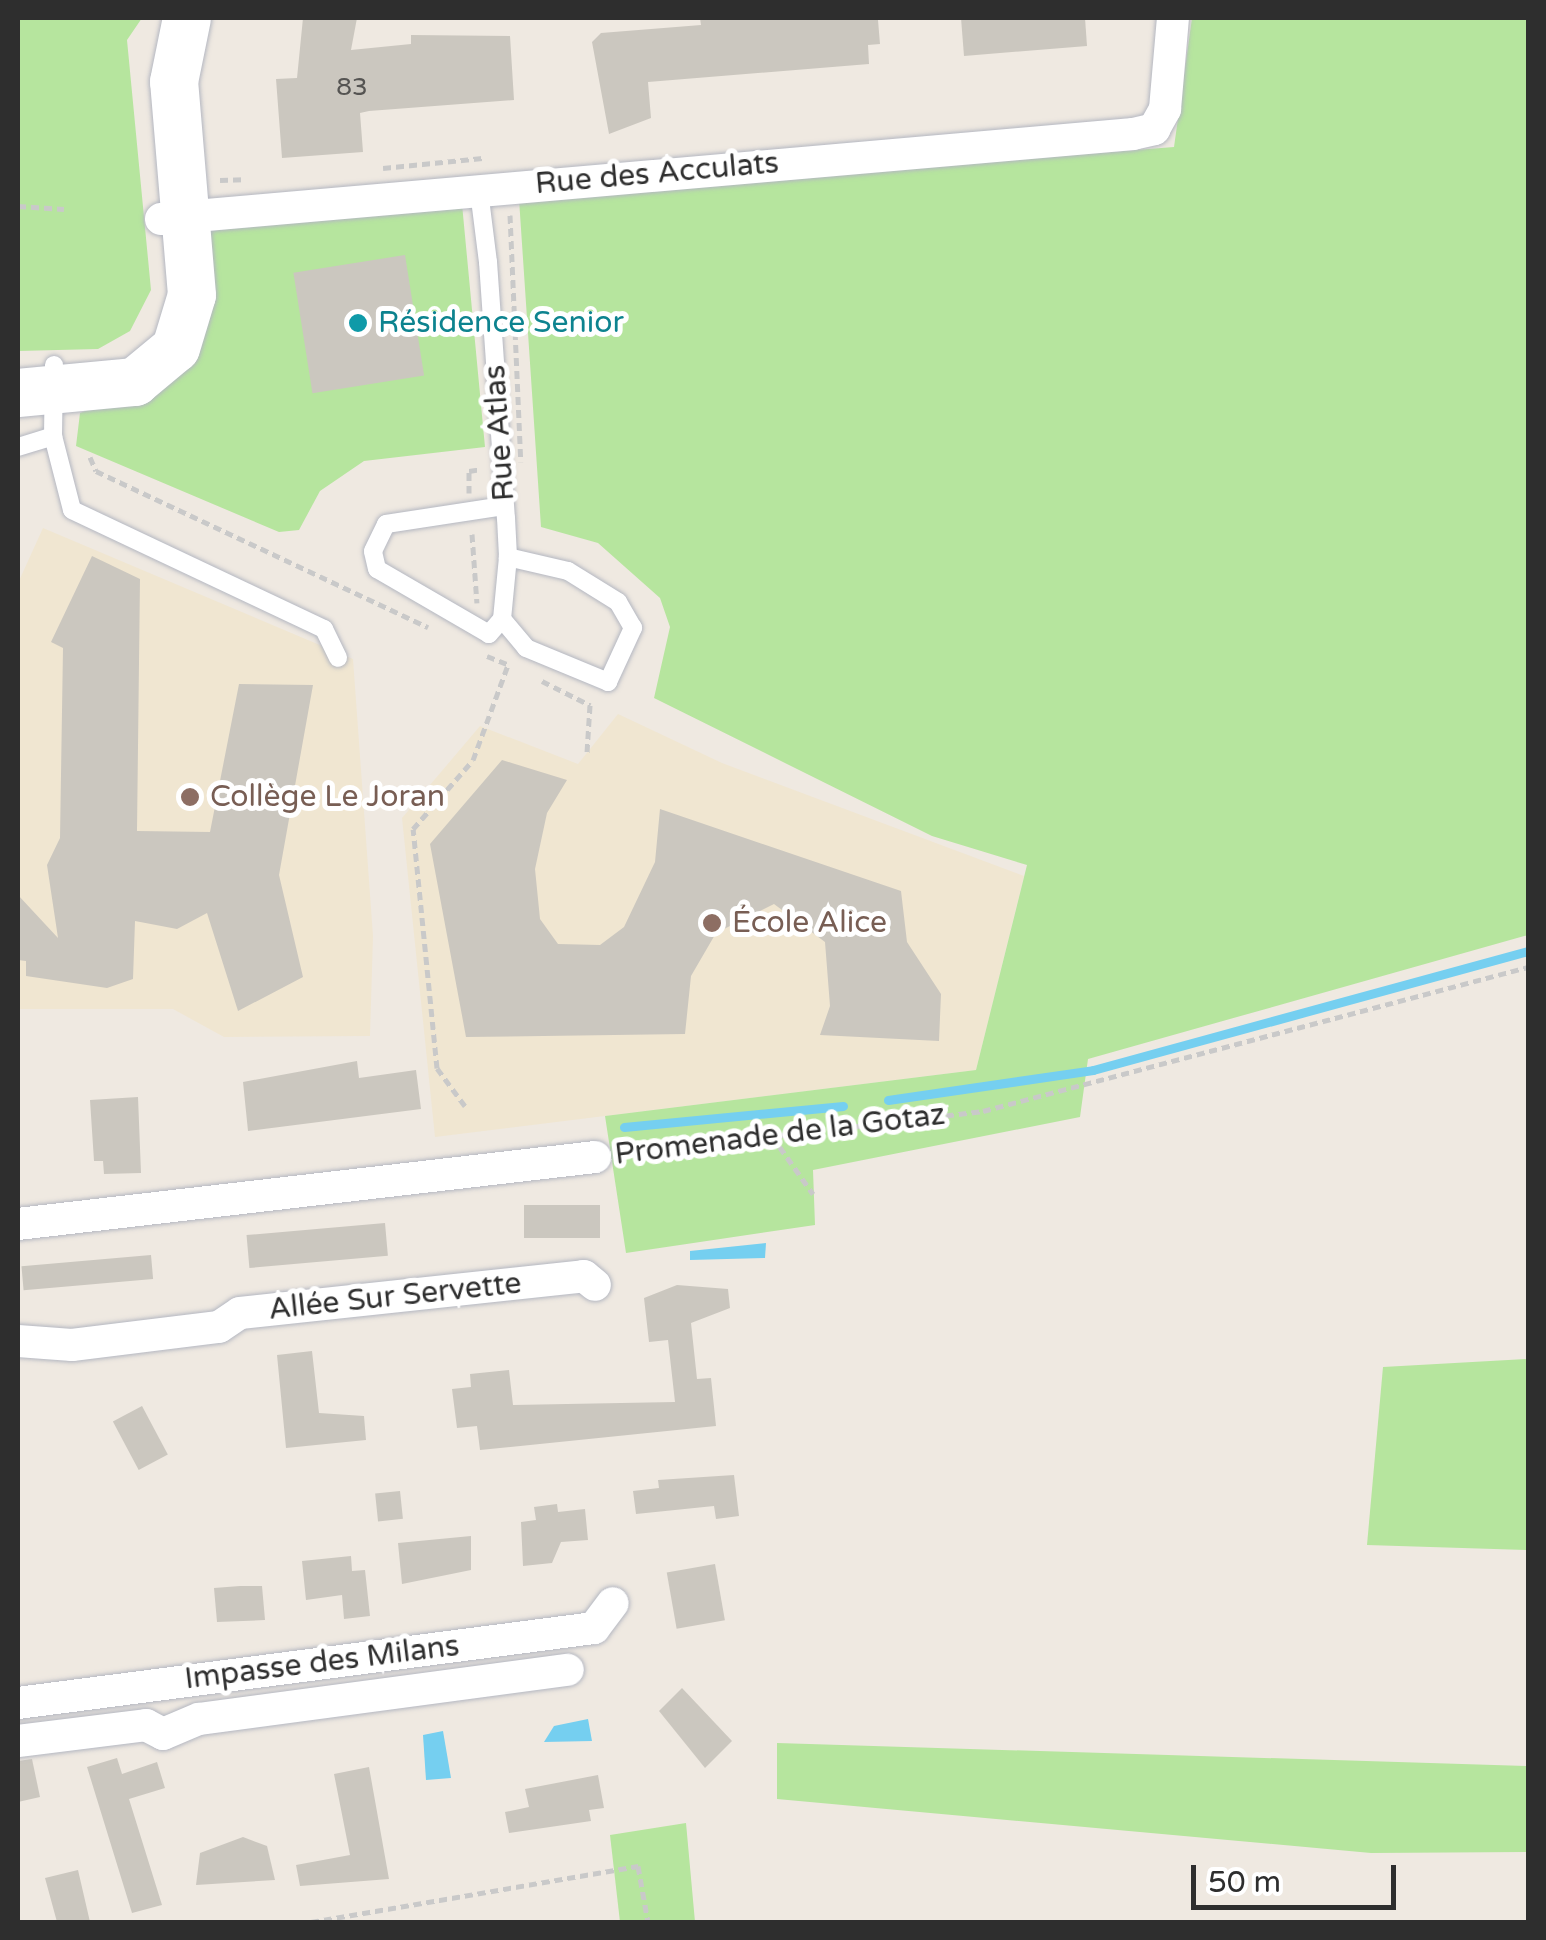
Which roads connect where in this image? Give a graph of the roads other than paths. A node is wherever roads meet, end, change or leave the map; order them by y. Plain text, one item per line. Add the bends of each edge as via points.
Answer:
1 (158, 18) edge
2 (187, 18) edge
3 (1173, 18) edge
4 (480, 191) junction
5 (186, 206) junction
6 (39, 390) edge
7 (18, 447) edge
8 (504, 506) junction
9 (508, 557) junction
10 (502, 620) junction
11 (338, 658) dead end
12 (595, 1157) road end
13 (18, 1224) edge
14 (595, 1285) dead end
15 (18, 1341) edge
16 (613, 1603) dead end
17 (568, 1670) dead end
18 (18, 1703) edge
19 (18, 1741) edge

1 - 5 main road via 145,62
2 - 5 main road via 174,82
3 - 4 street, Rue des Acculats via 1165,109 1154,129
4 - 5 street, Rue des Acculats
4 - 8 lane, Rue Atlas
5 - 6 main road via 192,294 176,348 135,382
6 - 7 lane
6 - 11 lane via 72,510 324,629
8 - 9 lane, Rue Atlas
8 - 10 lane via 404,515 386,524 372,550 398,588 489,634
9 - 10 lane, Rue Atlas
9 - 10 lane via 568,571 618,602 634,628 608,682 526,648
12 - 13 street, Promenade de la Gotaz
14 - 15 street, Allée Sur Servette via 584,1276 240,1312 218,1328 72,1345
16 - 18 street, Impasse des Milans via 606,1620 576,1632
17 - 19 street via 199,1719 164,1734 146,1725

